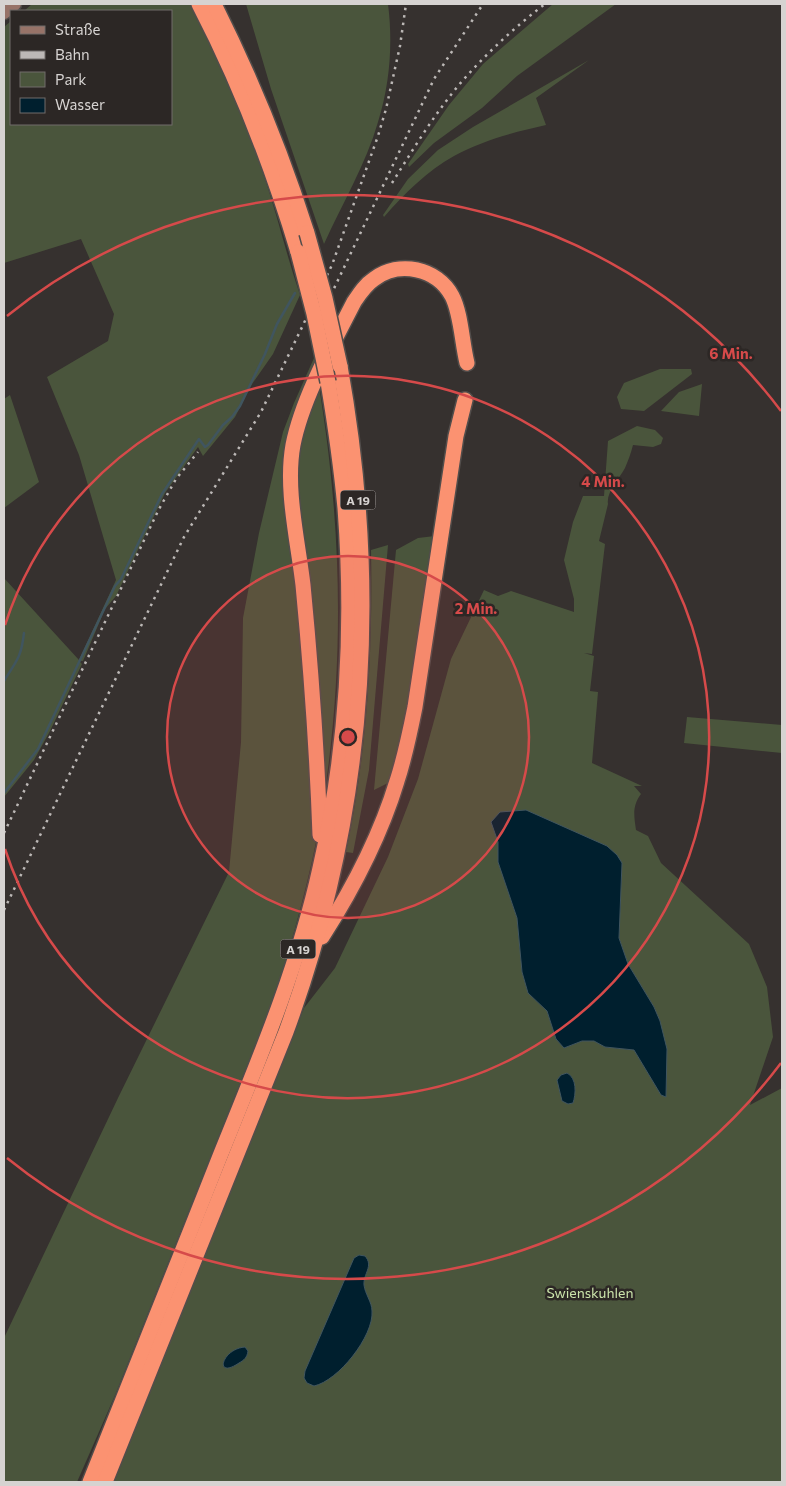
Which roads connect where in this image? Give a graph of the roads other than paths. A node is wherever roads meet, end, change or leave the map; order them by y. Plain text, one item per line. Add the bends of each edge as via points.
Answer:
1 (15, 4) edge
2 (199, 4) edge
3 (214, 4) edge
4 (220, 4) edge
5 (4, 13) edge
6 (228, 31) junction
7 (467, 363) dead end
8 (465, 400) dead end
9 (321, 866) junction
10 (313, 951) junction
11 (90, 1482) edge
12 (105, 1482) edge

1 - 5 street
2 - 9 highway, A 19, bridge via 230,69 278,189 298,252 328,382 344,507 348,633 343,722
3 - 6 highway
4 - 6 highway
6 - 10 highway, A 19, bridge via 267,120 325,298 340,366 358,502 362,657 355,740 345,814
7 - 9 highway via 458,308 443,282 416,269 388,271 363,288 354,302 304,406 298,426 292,454 292,492 318,766
8 - 10 highway via 456,436 415,706 399,775 355,879
9 - 11 highway, A 19 via 272,1028
10 - 12 highway, A 19 via 286,1032

